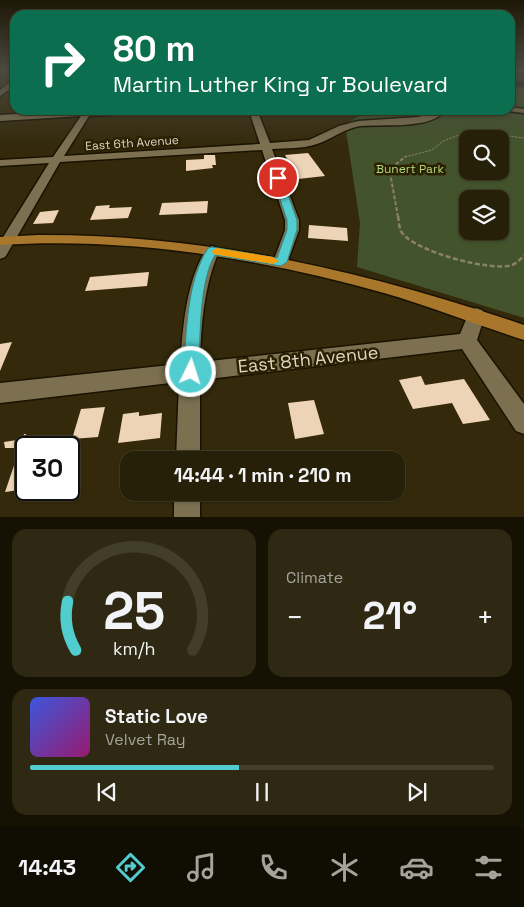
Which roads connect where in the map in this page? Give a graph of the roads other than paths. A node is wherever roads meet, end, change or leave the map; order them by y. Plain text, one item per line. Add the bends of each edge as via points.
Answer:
1 (44, 115) edge
2 (86, 115) edge
3 (255, 115) edge
4 (435, 115) edge
5 (0, 118) edge
6 (266, 148) junction
7 (56, 160) junction
8 (0, 164) edge
9 (3, 245) edge
10 (212, 251) junction
11 (281, 262) junction
12 (476, 315) junction
13 (524, 333) edge
14 (467, 341) junction
15 (191, 372) junction
16 (0, 393) edge
17 (524, 423) edge
18 (188, 451) edge
19 (187, 501) edge
20 (187, 517) edge

1 - 5 street
2 - 7 street
3 - 6 street
4 - 6 street, East 6th Avenue via 425,119 349,126 316,143
6 - 7 street, East 6th Avenue
6 - 11 street via 292,220 292,230
7 - 8 street, East 6th Avenue
7 - 9 street
9 - 10 main road via 120,241
10 - 11 main road
10 - 15 street via 205,262 201,281
11 - 12 main road via 387,287
12 - 13 main road
12 - 14 street
14 - 15 street, East 8th Avenue
14 - 17 street
15 - 16 street, East 8th Avenue
15 - 18 street
19 - 20 street

